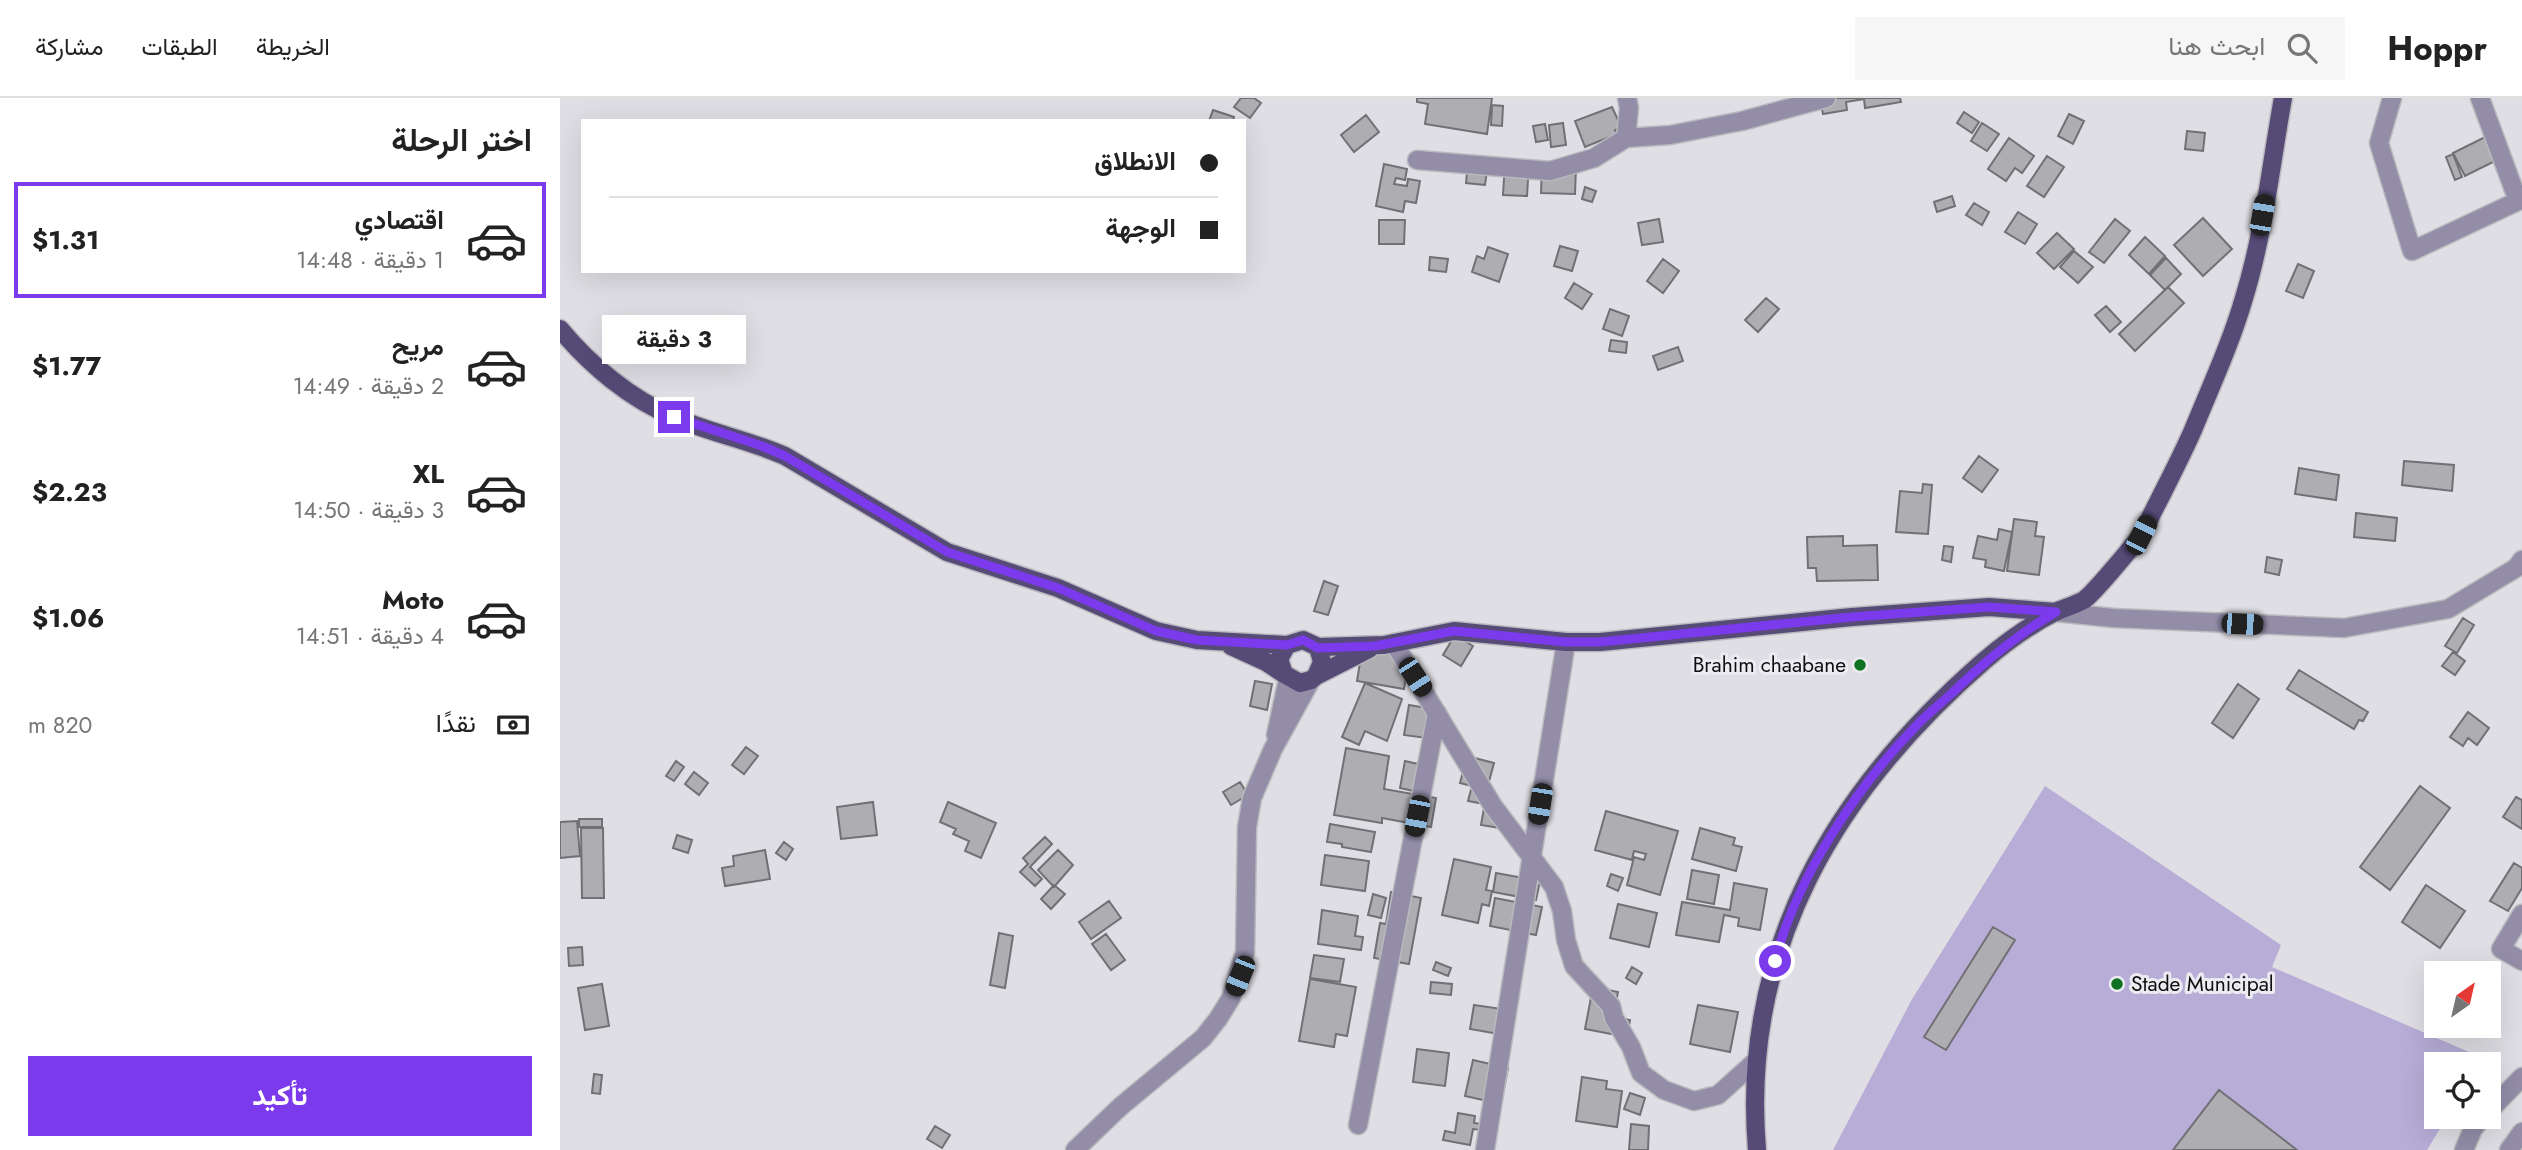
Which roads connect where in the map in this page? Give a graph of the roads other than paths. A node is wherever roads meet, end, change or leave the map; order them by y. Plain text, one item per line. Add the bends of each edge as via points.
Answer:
1 (1627, 98) edge
2 (1826, 98) edge
3 (2283, 98) edge
4 (2392, 98) edge
5 (2480, 98) edge
6 (1626, 138) junction
7 (1417, 160) dead end
8 (560, 329) edge
9 (2522, 560) edge
10 (2056, 612) junction
11 (1221, 641) junction
12 (1566, 642) junction
13 (1394, 643) junction
14 (1287, 645) junction
15 (1375, 646) junction
16 (1318, 648) junction
17 (1286, 677) junction
18 (1314, 678) junction
19 (1437, 713) junction
20 (1273, 749) junction
21 (1531, 858) junction
22 (2522, 914) edge
23 (2522, 961) edge
24 (1757, 1060) junction
25 (2522, 1077) edge
26 (2501, 1099) edge
27 (1358, 1125) dead end
28 (2473, 1129) edge
29 (2522, 1132) edge
30 (1075, 1150) edge
31 (1485, 1150) edge
32 (1758, 1150) edge
33 (2465, 1150) edge
34 (2508, 1150) edge

1 - 6 street
2 - 6 street via 1730,123
3 - 10 main road via 2245,295 2181,457 2141,535 2085,599
4 - 5 street via 2379,144 2412,251 2518,201
6 - 7 street via 1594,158 1550,171
8 - 11 main road via 595,365 644,401 674,417 785,456 947,552 1058,588 1156,631
9 - 10 street via 2448,609 2344,628
10 - 12 main road via 1989,607
10 - 24 main road via 1984,662 1917,724 1847,811 1810,873 1780,941
11 - 14 main road
11 - 17 main road
12 - 13 main road via 1454,631
12 - 21 street
13 - 15 main road
13 - 19 street
14 - 16 main road via 1303,640
14 - 17 main road via 1279,659
15 - 16 main road
15 - 18 main road
16 - 18 main road via 1322,662
17 - 18 main road via 1300,683
17 - 20 street
18 - 20 street
19 - 21 street via 1493,806
19 - 27 street
20 - 30 street via 1249,812 1245,953 1231,998 1203,1038
21 - 24 street via 1554,887 1574,966 1611,1006 1641,1073 1664,1090 1694,1101 1718,1095
21 - 31 street
22 - 23 street via 2501,949
24 - 32 main road
25 - 26 street
28 - 33 street
29 - 34 street

